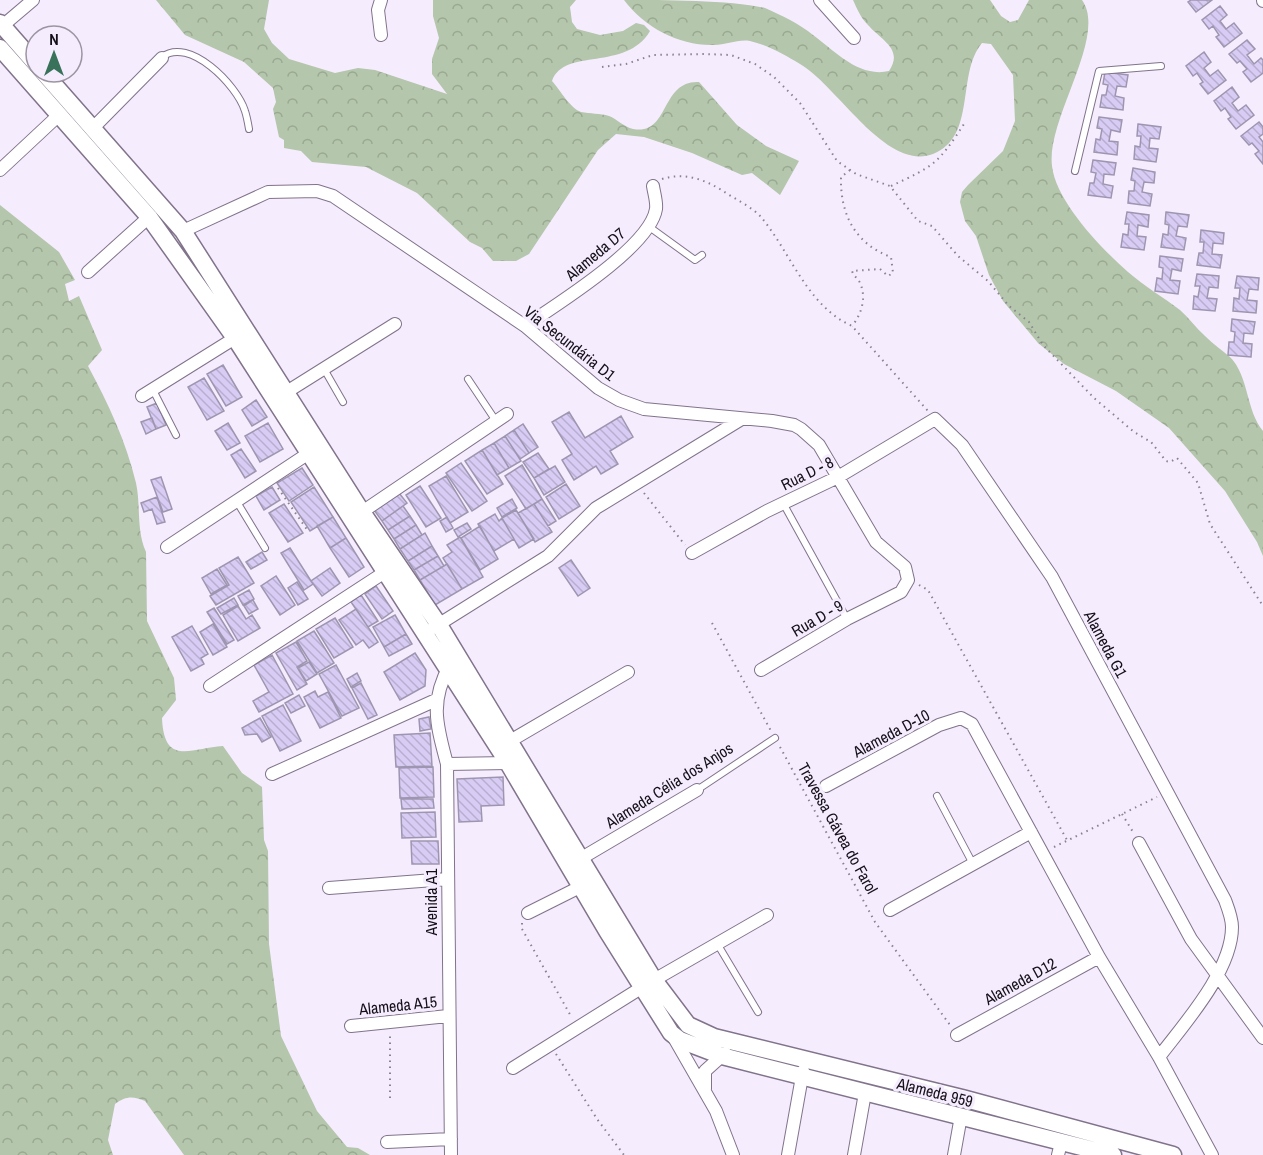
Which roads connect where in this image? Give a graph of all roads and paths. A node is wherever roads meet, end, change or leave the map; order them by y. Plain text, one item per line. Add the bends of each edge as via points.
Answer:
1 (33, 0) edge
2 (381, 0) edge
3 (820, 0) edge
4 (1, 26) edge
5 (381, 35) dead end
6 (854, 38) dead end
7 (0, 48) edge
8 (24, 51) edge
9 (162, 58) joint
10 (1161, 66) dead end
11 (602, 67) dead end
12 (54, 84) edge
13 (60, 114) junction
14 (964, 124) dead end
15 (93, 128) junction
16 (249, 129) dead end
17 (0, 170) edge
18 (850, 170) junction
19 (1075, 171) dead end
20 (653, 186) joint
21 (890, 186) junction
22 (149, 218) junction
23 (647, 226) junction
24 (183, 231) junction
25 (702, 255) dead end
26 (88, 272) dead end
27 (395, 324) dead end
28 (525, 327) junction
29 (852, 327) junction
30 (235, 338) junction
31 (324, 369) junction
32 (468, 379) dead end
33 (147, 393) joint
34 (285, 393) junction
35 (344, 402) dead end
36 (501, 417) joint
37 (740, 420) junction
38 (935, 420) junction
39 (176, 435) dead end
40 (309, 453) junction
41 (838, 477) junction
42 (271, 478) junction
43 (637, 484) junction
44 (237, 502) junction
45 (783, 503) junction
46 (362, 512) junction
47 (308, 531) dead end
48 (167, 547) dead end
49 (265, 548) dead end
50 (692, 553) joint
51 (380, 575) junction
52 (908, 580) junction
53 (1263, 606) edge
54 (846, 619) junction
55 (712, 623) dead end
56 (431, 629) junction
57 (456, 655) junction
58 (447, 670) junction
59 (761, 670) dead end
60 (628, 672) dead end
61 (210, 686) dead end
62 (436, 700) junction
63 (775, 738) junction
64 (510, 741) junction
65 (508, 763) junction
66 (447, 764) junction
67 (272, 774) dead end
68 (826, 786) dead end
69 (697, 790) joint
70 (1167, 792) junction
71 (937, 796) dead end
72 (1122, 814) junction
73 (1031, 832) junction
74 (1067, 840) junction
75 (1139, 843) joint
76 (1042, 852) junction
77 (580, 860) junction
78 (974, 864) junction
79 (447, 879) junction
80 (580, 887) junction
81 (329, 888) dead end
82 (890, 910) dead end
83 (528, 913) joint
84 (767, 915) dead end
85 (718, 945) junction
86 (1099, 957) junction
87 (1217, 976) junction
88 (648, 984) junction
89 (758, 1012) dead end
90 (448, 1016) junction
91 (390, 1021) junction
92 (351, 1026) dead end
93 (578, 1028) junction
94 (671, 1033) junction
95 (957, 1035) joint
96 (1263, 1038) edge
97 (550, 1044) junction
98 (738, 1044) junction
99 (722, 1056) junction
100 (1159, 1057) junction
101 (806, 1061) junction
102 (513, 1068) dead end
103 (802, 1078) junction
104 (705, 1090) junction
105 (865, 1093) junction
106 (390, 1098) dead end
107 (961, 1116) junction
108 (451, 1139) junction
109 (387, 1142) dead end
110 (1060, 1149) edge
111 (451, 1155) edge
112 (624, 1155) edge
113 (733, 1155) edge
114 (788, 1155) edge
115 (854, 1155) edge
116 (954, 1155) edge
117 (1113, 1155) edge
118 (1173, 1155) edge
119 (1212, 1155) edge

1 - 4 street
2 - 5 street
3 - 6 street
4 - 8 street
7 - 13 street
9 - 15 street
9 - 16 lane via 170,52 195,55 232,87 245,110
10 - 19 lane via 1099,71
11 - 18 path via 653,56 705,54 731,56 755,64 800,103 837,161
12 - 15 street
13 - 17 street
13 - 22 street
14 - 21 path via 945,154 930,168
15 - 24 street
18 - 21 path
18 - 29 path via 841,177 845,216 874,251 891,257 893,273 888,276 880,269 865,268 852,271 860,282 863,301
20 - 23 street, Alameda D7 via 656,210
20 - 29 path via 671,176 696,177 760,216 818,301 836,320
21 - 53 path via 918,221 932,226 958,256 1029,322 1043,345 1094,398 1134,432 1151,441 1166,461 1177,458 1188,469 1200,488 1210,524
22 - 26 street
22 - 30 street
23 - 25 lane via 695,260
23 - 28 street, Alameda D7 via 596,278
24 - 28 street, Via Secundária D1 via 268,192 333,196
24 - 34 street
27 - 31 street
28 - 37 street, Via Secundária D1 via 598,388 619,400 644,409
29 - 38 path
30 - 33 street
30 - 40 street
31 - 34 street
31 - 35 lane
32 - 36 lane
33 - 39 lane
34 - 46 street
36 - 46 street
37 - 41 street, Via Secundária D1 via 772,421 801,429 819,445
37 - 43 street
38 - 41 street, Rua D - 8
38 - 70 street, Alameda G1 via 962,445 1031,543
40 - 42 street
40 - 51 street
41 - 45 street, Rua D - 8
41 - 52 street, Via Secundária D1 via 880,548 905,567
42 - 44 street
42 - 47 path
43 - 50 path
43 - 56 street via 596,508 548,556
44 - 48 street
44 - 49 lane
45 - 50 street, Rua D - 8
45 - 54 lane
46 - 56 street
51 - 56 street
51 - 61 street
52 - 54 street, Rua D - 9 via 901,592
52 - 74 path via 928,590
54 - 59 street, Rua D - 9
55 - 63 path, Travessa Gávea do Farol
56 - 57 street
56 - 58 street
57 - 58 street, Avenida A1
57 - 64 street
58 - 62 street, Avenida A1
58 - 65 street
60 - 64 street
62 - 66 street, Avenida A1 via 436,721
62 - 67 street
63 - 69 lane, Alameda Célia dos Anjos
63 - 95 path, Travessa Gávea do Farol via 875,922
64 - 77 street
65 - 66 street
65 - 80 street
66 - 79 street, Avenida A1
68 - 73 street, Alameda D-10 via 939,725 961,718 972,724
69 - 77 street, Alameda Célia dos Anjos
70 - 72 path
70 - 87 street, Alameda G1 via 1225,900 1232,924 1232,935
71 - 78 lane
72 - 74 path
72 - 75 path
73 - 76 street
73 - 78 street
74 - 76 path
75 - 87 street via 1191,939
76 - 86 street
77 - 88 street
78 - 82 street
79 - 81 street
79 - 90 street, Avenida A1
80 - 83 street
80 - 88 street
83 - 93 path via 522,929
84 - 85 street
85 - 88 street
85 - 89 lane
86 - 95 street, Alameda D12
86 - 100 street
87 - 96 street
87 - 100 street, Alameda G1
88 - 93 street
88 - 94 street
88 - 98 street, Alameda 959 via 696,1031
90 - 91 street, Alameda A15
90 - 108 street, Avenida A1
91 - 92 street, Alameda A15
91 - 106 path
93 - 97 street
94 - 99 street, Alameda 959
94 - 104 street
97 - 102 street
97 - 112 path
98 - 99 street
98 - 101 street, Alameda 959
99 - 103 street, Alameda 959
99 - 104 street via 705,1071
100 - 119 street
101 - 103 street
101 - 118 street, Alameda 959
103 - 105 street, Alameda 959
103 - 114 street
104 - 113 street
105 - 107 street, Alameda 959
105 - 115 street
107 - 110 street, Alameda 959
107 - 116 street
108 - 109 street
108 - 111 street, Avenida A1
110 - 117 street, Alameda 959

